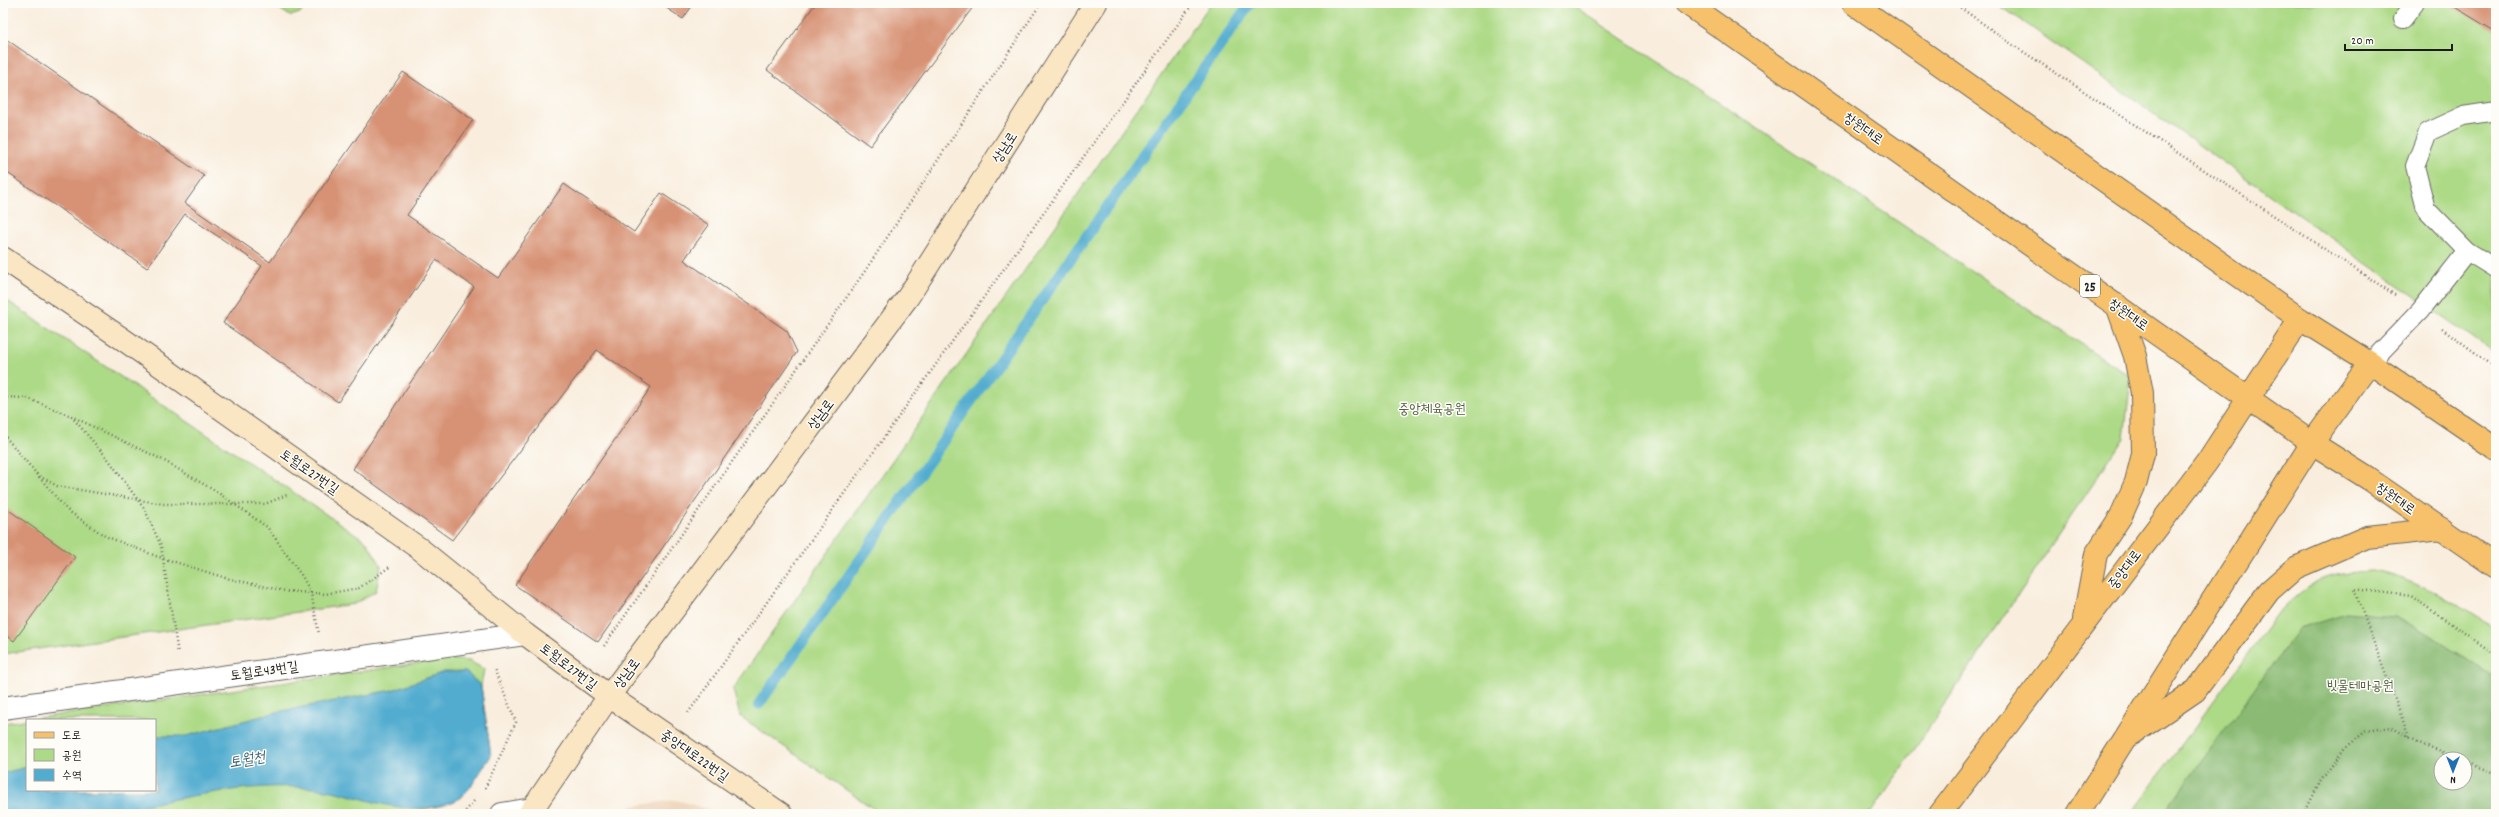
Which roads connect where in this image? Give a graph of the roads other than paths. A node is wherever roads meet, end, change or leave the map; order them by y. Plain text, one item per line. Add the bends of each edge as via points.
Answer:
1 (1096, 3) edge
2 (1686, 3) edge
3 (1853, 3) edge
4 (2415, 3) edge
5 (2403, 19) dead end
6 (2496, 111) edge
7 (2467, 251) junction
8 (3, 258) edge
9 (2496, 269) edge
10 (2117, 305) junction
11 (2300, 319) junction
12 (2370, 363) junction
13 (2250, 398) junction
14 (2312, 443) junction
15 (2496, 449) edge
16 (2442, 529) junction
17 (2496, 567) edge
18 (2083, 623) junction
19 (526, 634) junction
20 (608, 696) junction
21 (3, 708) edge
22 (2124, 739) junction
23 (530, 811) edge
24 (502, 814) edge
25 (780, 814) edge
26 (1940, 814) edge
27 (2077, 814) edge

1 - 20 main road, 상남로 via 908,297
2 - 10 main road, 창원대로 / 25
3 - 11 main road
4 - 5 lane
6 - 7 lane via 2462,116 2428,132 2415,166 2426,209
7 - 9 lane
7 - 12 lane via 2420,311
8 - 19 main road, 토월로27번길 via 124,340 420,549
10 - 13 main road, 창원대로 / 25
10 - 18 main road via 2135,356 2142,393 2144,454 2124,510 2096,554
11 - 12 main road
11 - 13 main road, 중앙대로
12 - 14 main road
12 - 15 main road
13 - 14 main road, 창원대로 / 25
13 - 18 main road, 중앙대로 via 2206,462
14 - 16 main road, 창원대로 / 25
14 - 22 main road
16 - 17 main road, 창원대로 / 25
16 - 22 main road via 2367,537 2295,568 2269,591 2195,691
18 - 26 main road, 중앙대로
19 - 20 main road, 토월로27번길
19 - 21 street, 토월로43번길
20 - 23 main road, 상남로
20 - 25 main road, 중앙대로22번길
22 - 27 main road
23 - 24 street

